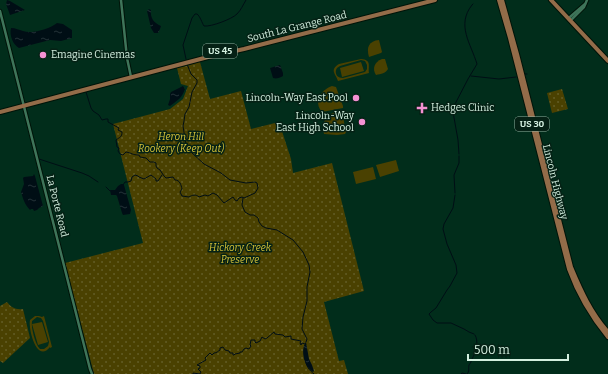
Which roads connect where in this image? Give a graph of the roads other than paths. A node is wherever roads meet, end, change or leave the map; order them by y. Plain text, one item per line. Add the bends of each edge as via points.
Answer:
1 (121, 0) edge
2 (423, 0) edge
3 (435, 0) edge
4 (499, 0) edge
5 (502, 0) edge
6 (550, 0) edge
7 (554, 0) edge
8 (587, 0) edge
9 (0, 11) edge
10 (571, 19) junction
11 (608, 57) edge
12 (190, 60) junction
13 (608, 61) edge
14 (131, 77) junction
15 (23, 104) junction
16 (0, 110) edge
17 (608, 332) edge
18 (608, 337) edge
19 (92, 374) edge

1 - 14 street
2 - 12 main road, South La Grange Road / US 45
3 - 12 main road, South La Grange Road / US 45 via 244,49
4 - 18 main road, Lincoln Highway / US 30 via 567,264 583,301
5 - 17 main road, Lincoln Highway / US 30 via 571,267 586,300
6 - 10 main road
7 - 10 main road
8 - 10 street
9 - 15 street, La Porte Road
10 - 11 main road
10 - 13 main road
12 - 14 main road, South La Grange Road / US 45
14 - 15 main road, South La Grange Road / US 45
15 - 16 main road, South La Grange Road / US 45
15 - 19 street, La Porte Road

